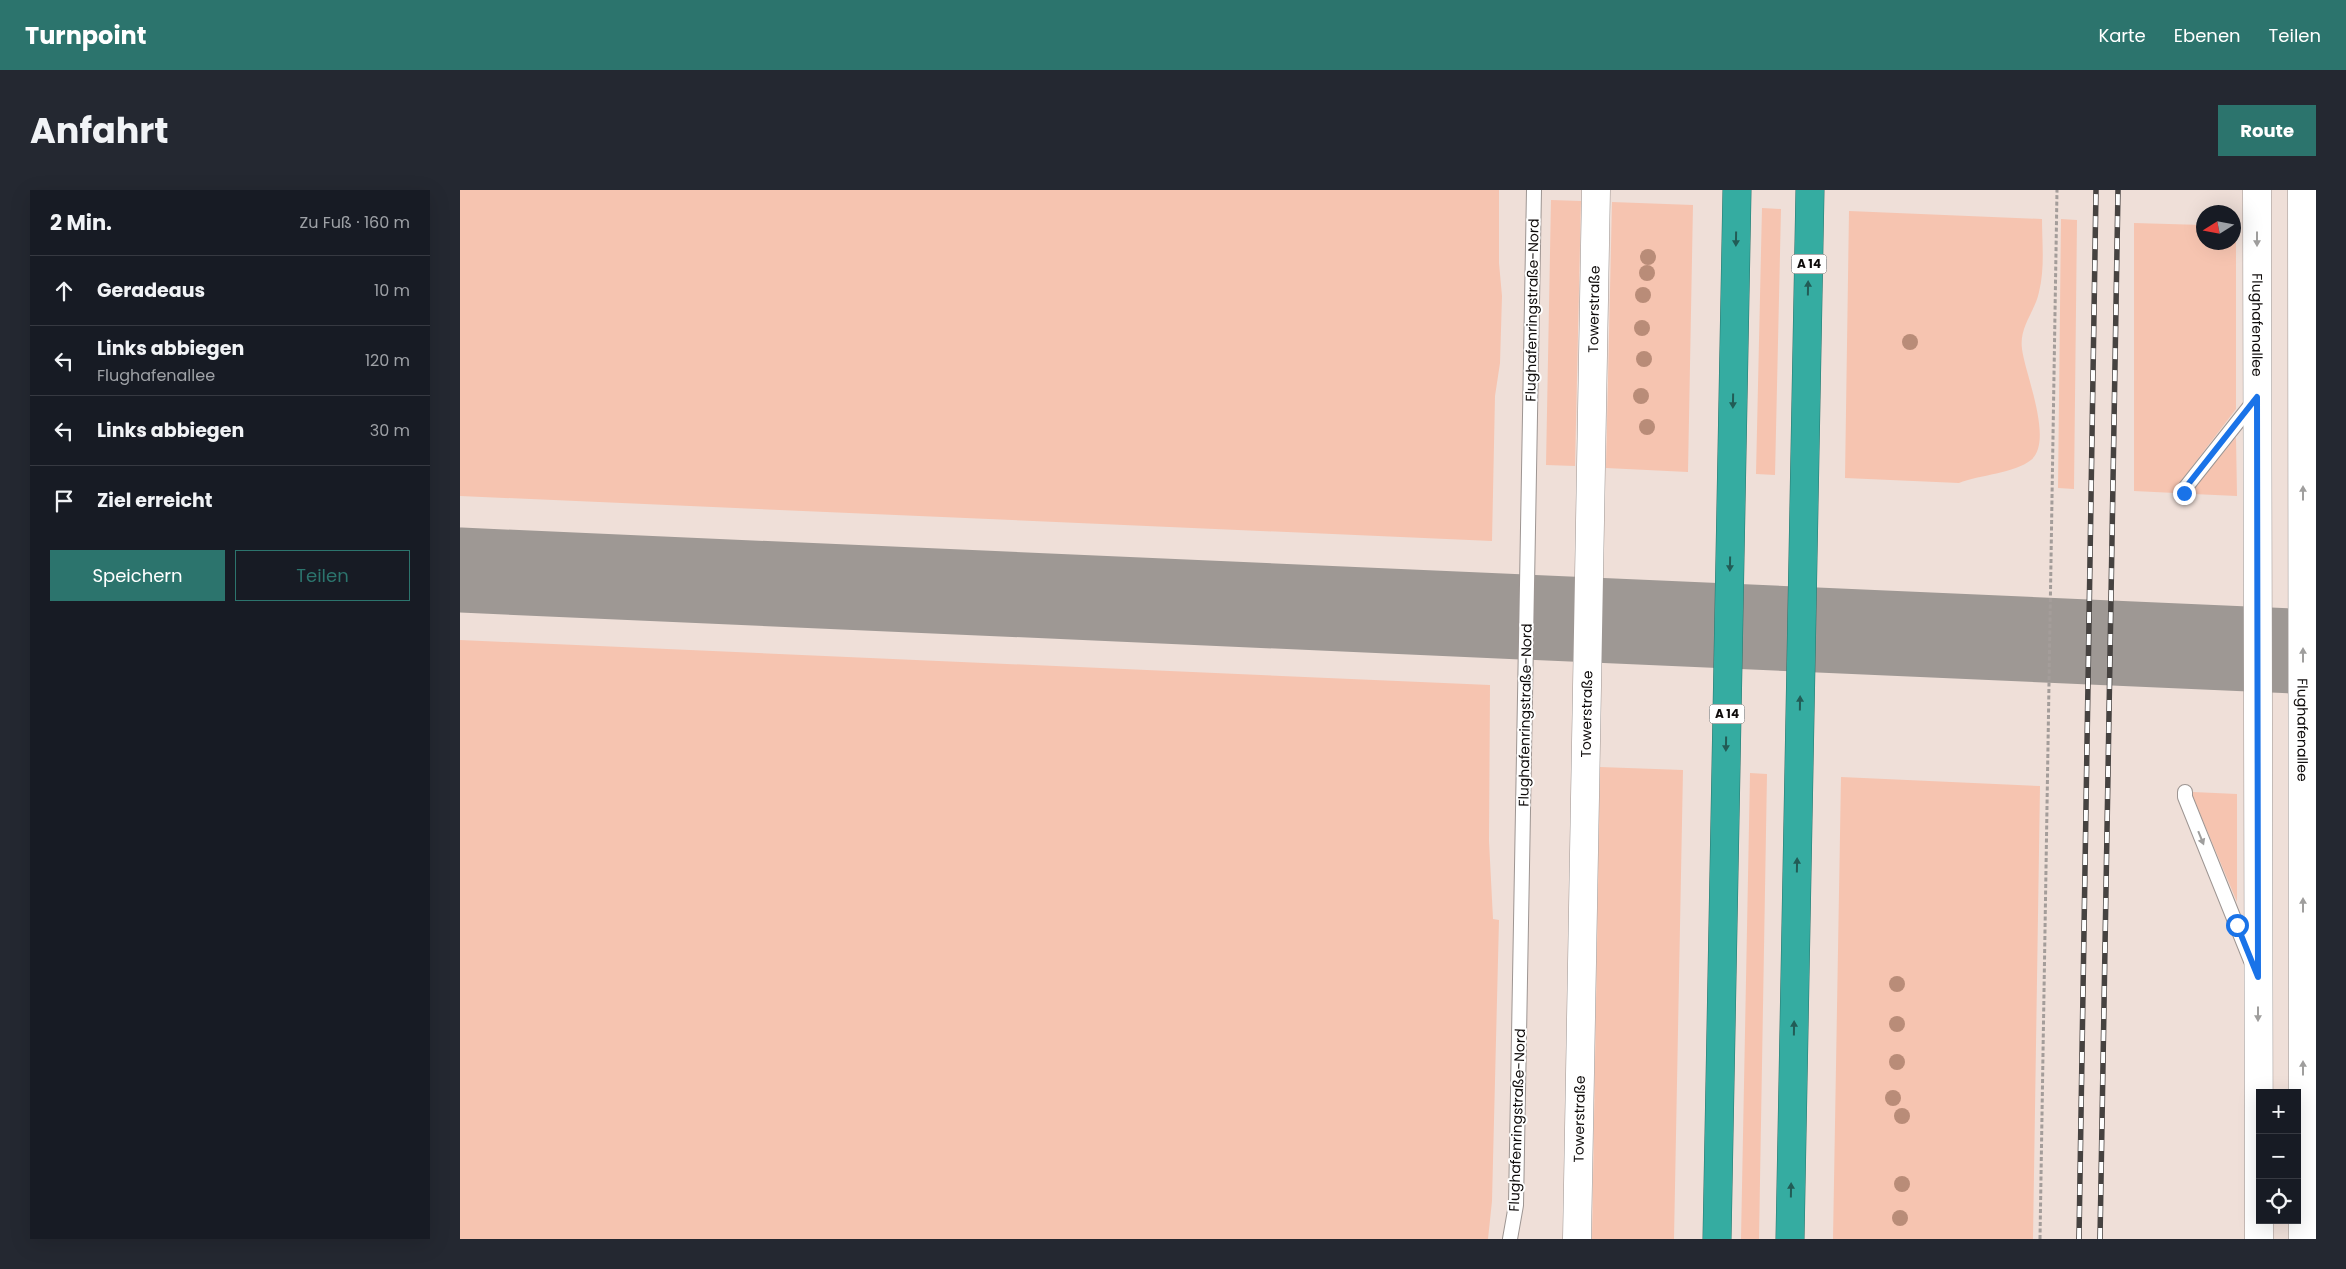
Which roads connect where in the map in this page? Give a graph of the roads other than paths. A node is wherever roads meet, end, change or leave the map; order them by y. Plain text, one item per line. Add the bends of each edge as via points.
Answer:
1 (1534, 190) edge
2 (1596, 190) edge
3 (1737, 190) edge
4 (1810, 190) edge
5 (2257, 190) edge
6 (2302, 190) edge
7 (2257, 397) junction
8 (2184, 493) dead end
9 (2185, 792) dead end
10 (2258, 977) junction
11 (1510, 1239) edge
12 (1577, 1239) edge
13 (1717, 1239) edge
14 (1790, 1239) edge
15 (2258, 1239) edge
16 (2303, 1239) edge

1 - 11 lane, Flughafenringstraße-Nord via 1516,1205
2 - 12 main road, Towerstraße
3 -> 13 highway, A 14
14 -> 4 highway, A 14
5 -> 7 main road, Flughafenallee
16 -> 6 main road, Flughafenallee
7 - 8 lane
7 - 10 main road, Flughafenallee
9 -> 10 lane
10 -> 15 main road, Flughafenallee

